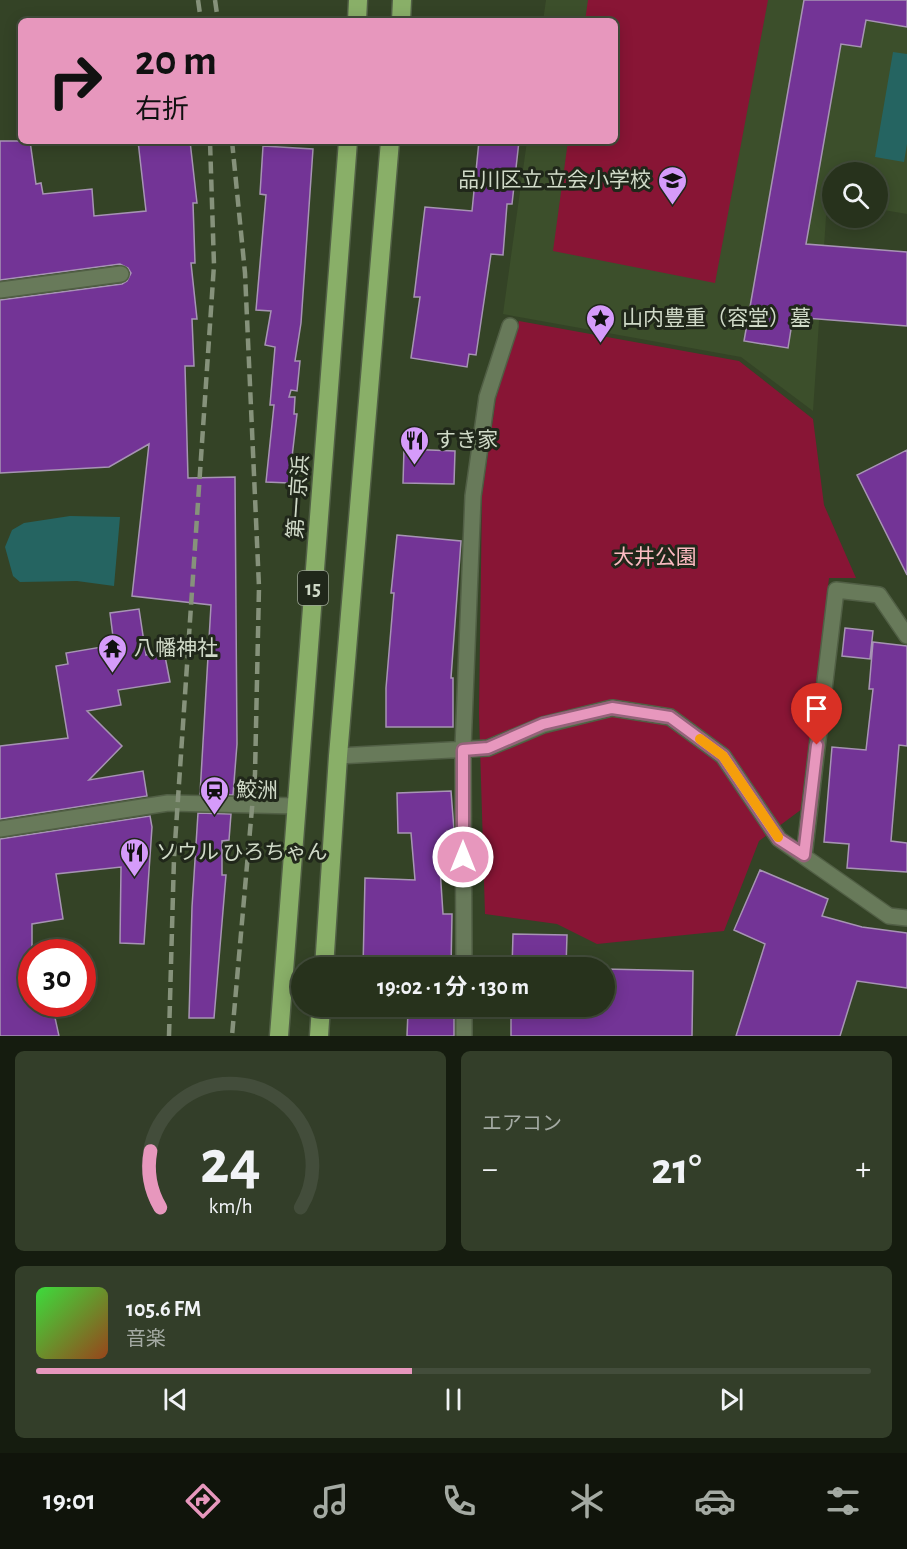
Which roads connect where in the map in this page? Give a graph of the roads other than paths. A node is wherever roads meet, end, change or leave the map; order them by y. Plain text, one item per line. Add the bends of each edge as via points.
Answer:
1 (358, 0) edge
2 (402, 0) edge
3 (357, 18) edge
4 (401, 18) edge
5 (348, 144) edge
6 (390, 144) edge
7 (121, 274) dead end
8 (0, 290) edge
9 (510, 326) dead end
10 (907, 636) edge
11 (463, 749) junction
12 (338, 756) junction
13 (297, 806) junction
14 (0, 829) edge
15 (804, 855) junction
16 (907, 918) edge
17 (325, 957) edge
18 (464, 957) edge
19 (320, 1017) edge
20 (464, 1017) edge
21 (279, 1036) edge
22 (319, 1036) edge
23 (464, 1036) edge

1 - 3 highway
2 - 4 highway
5 - 13 highway, 第一京浜 / 15
6 - 12 highway, 15
7 - 8 street
9 - 11 street via 487,397 473,496
10 - 15 street via 879,595 836,590
11 - 12 street
11 - 15 street via 488,748 543,724 612,708 670,717 723,756 779,839
11 - 18 street
12 - 17 highway, 15
13 - 14 street via 168,803
13 - 21 highway, 第一京浜 / 15
15 - 16 street via 889,916
19 - 22 highway
20 - 23 street

